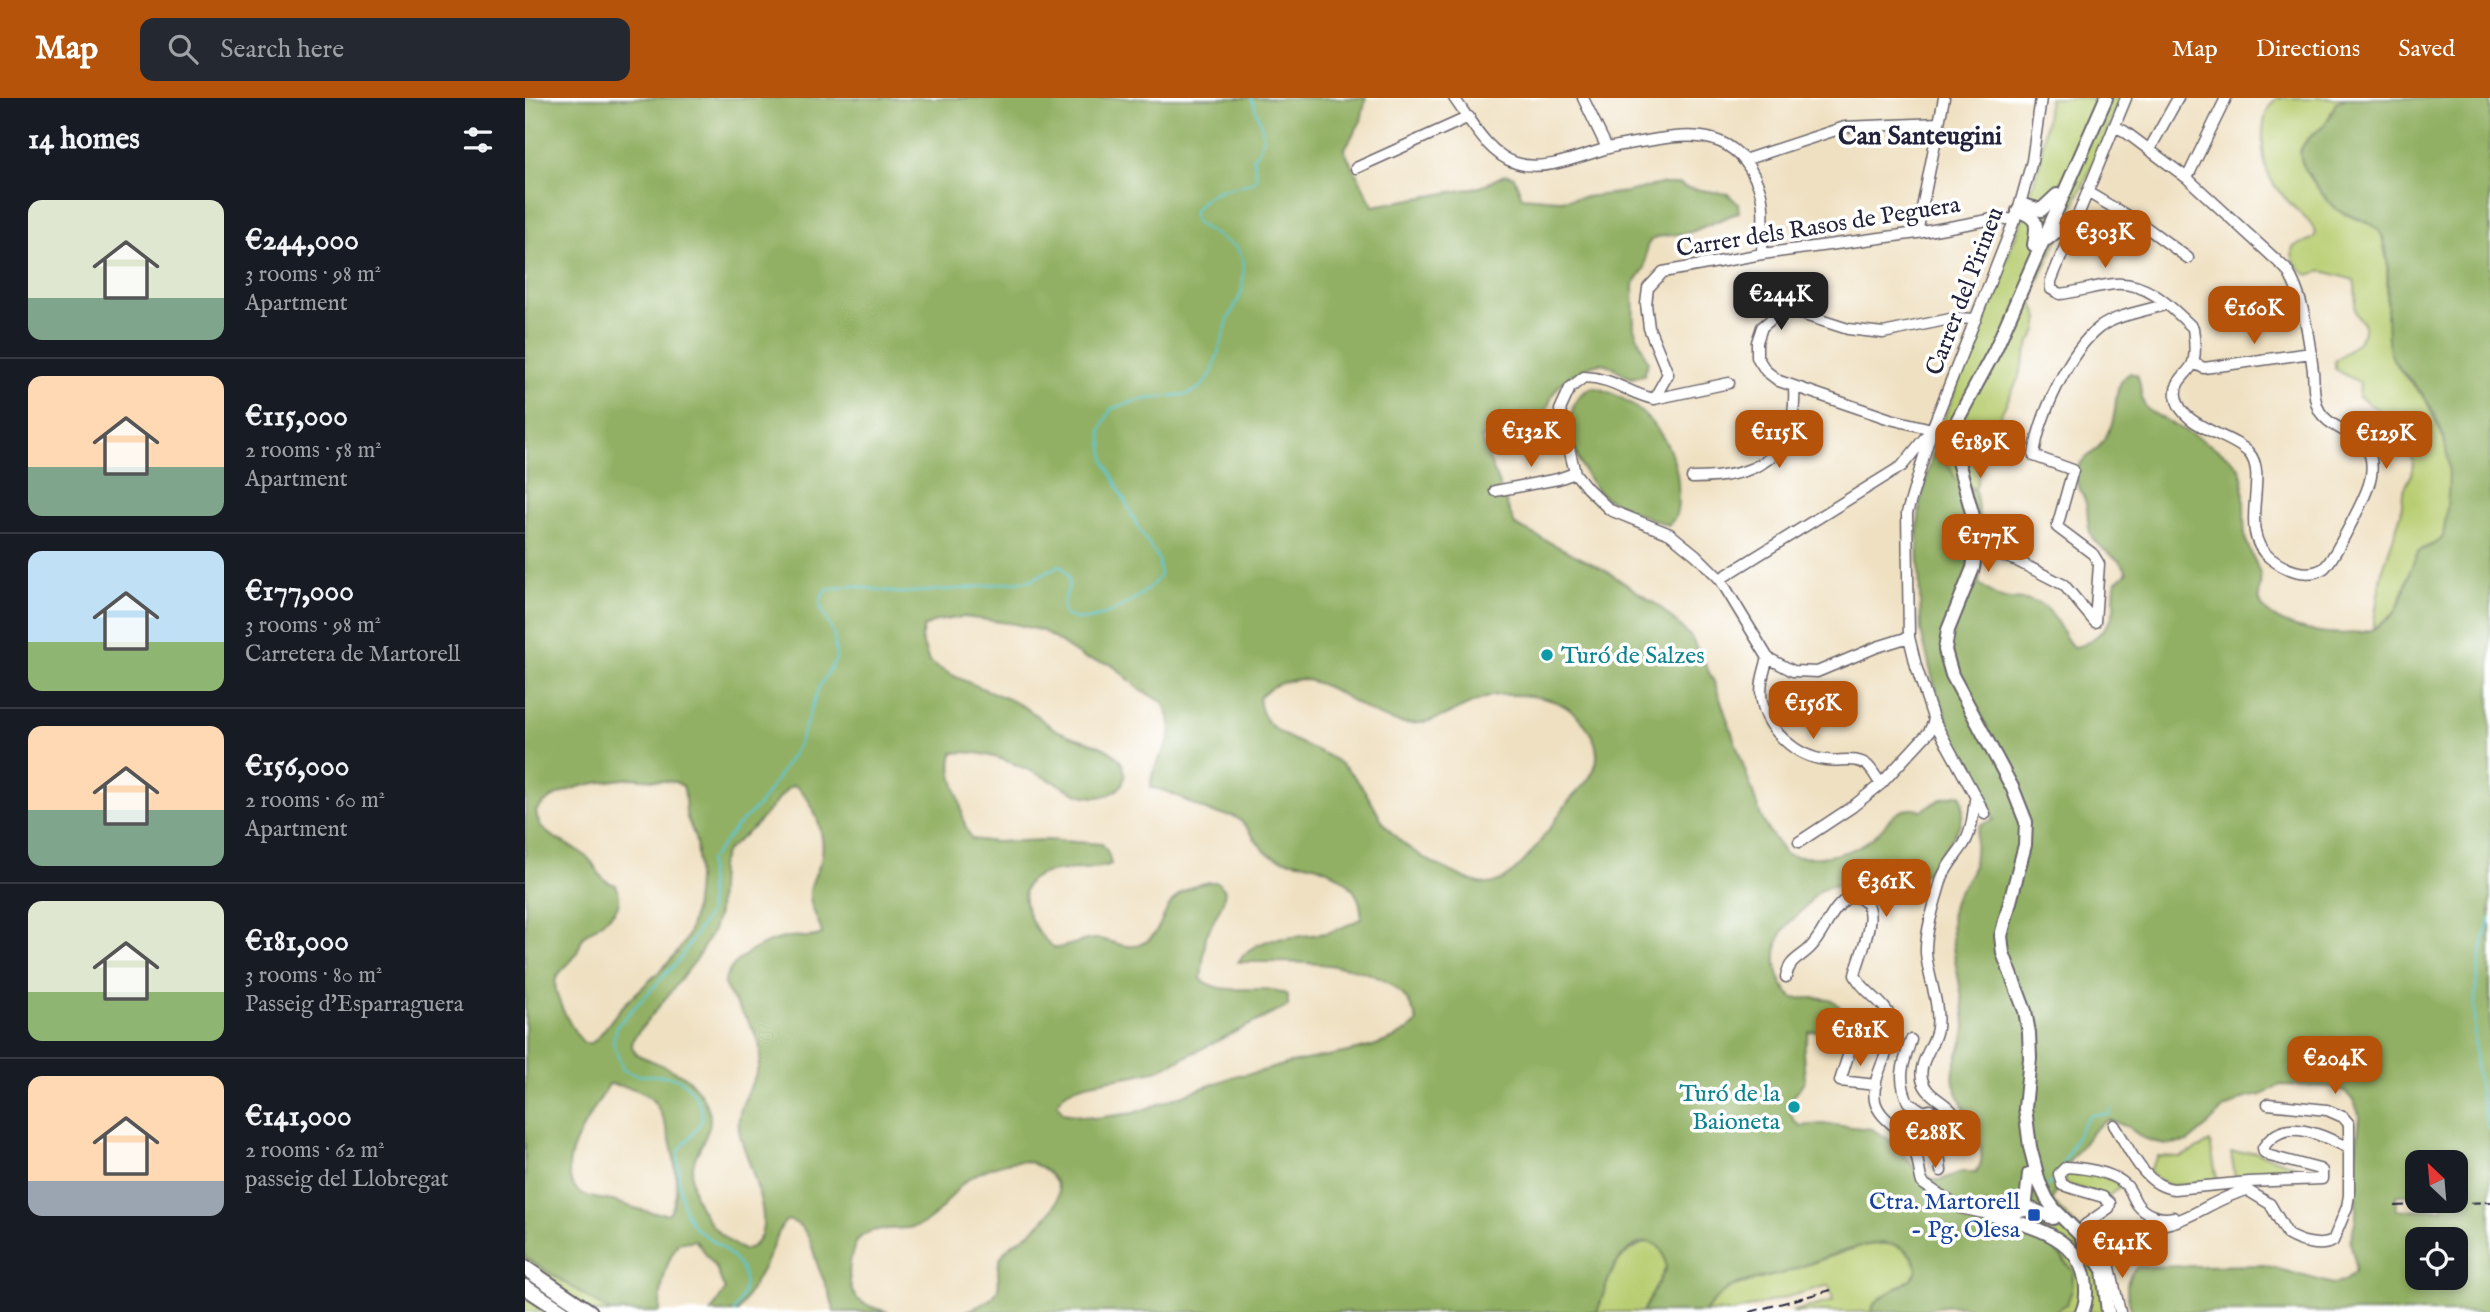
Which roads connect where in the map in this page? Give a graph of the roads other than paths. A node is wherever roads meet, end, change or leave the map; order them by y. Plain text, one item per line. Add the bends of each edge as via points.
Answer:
1 (1454, 98) edge
2 (1583, 98) edge
3 (1944, 98) edge
4 (2041, 98) edge
5 (2101, 98) edge
6 (2106, 98) edge
7 (2126, 98) edge
8 (2178, 98) edge
9 (2226, 98) edge
10 (1468, 117) junction
11 (1939, 123) junction
12 (2114, 126) junction
13 (1607, 148) junction
14 (2149, 149) junction
15 (1744, 160) junction
16 (1356, 168) dead end
17 (2064, 178) junction
18 (2187, 178) junction
19 (2087, 192) junction
20 (2059, 199) junction
21 (2018, 212) junction
22 (2063, 227) junction
23 (1917, 233) junction
24 (2038, 244) junction
25 (1762, 254) junction
26 (2188, 258) dead end
27 (2167, 304) junction
28 (1976, 320) junction
29 (2311, 353) junction
30 (2193, 363) junction
31 (1729, 383) dead end
32 (1794, 387) junction
33 (1654, 399) junction
34 (1932, 429) junction
35 (1575, 473) junction
36 (1692, 478) dead end
37 (1495, 491) dead end
38 (1976, 545) junction
39 (1720, 579) junction
40 (1909, 637) junction
41 (1768, 658) junction
42 (1934, 721) junction
43 (1881, 784) junction
44 (1975, 800) junction
45 (1985, 814) dead end
46 (1799, 842) dead end
47 (1786, 977) dead end
48 (1860, 1018) dead end
49 (1911, 1040) dead end
50 (1876, 1086) junction
51 (2268, 1104) dead end
52 (1924, 1112) junction
53 (1893, 1125) junction
54 (2114, 1125) dead end
55 (1938, 1144) junction
56 (2349, 1148) junction
57 (1941, 1171) dead end
58 (2034, 1178) junction
59 (2248, 1186) junction
60 (2032, 1203) junction
61 (2053, 1213) junction
62 (2195, 1213) junction
63 (1989, 1214) joint
64 (2015, 1217) junction
65 (2091, 1244) junction
66 (2096, 1260) junction
67 (525, 1269) edge
68 (525, 1287) edge
69 (563, 1312) edge
70 (590, 1312) edge
71 (2082, 1312) edge
72 (2101, 1312) edge
73 (2108, 1312) edge
74 (2120, 1312) edge

1 - 10 street
2 - 13 street
3 - 11 street
4 - 21 street, Carrer del Pirineu via 2032,161
5 - 17 main road
6 - 20 main road
7 - 12 street
8 - 14 street
9 - 18 street
10 - 13 street via 1487,142 1516,163 1535,166
10 - 16 street
11 - 15 street via 1845,127
11 - 23 street
12 - 14 street
12 - 19 street
13 - 15 street via 1682,134 1715,138
14 - 18 street
15 - 25 street via 1761,196
17 - 20 main road
17 - 22 main road via 2051,216
18 - 29 street via 2287,269 2296,282
19 - 22 street
19 - 26 street
20 - 21 main road via 2041,210
20 - 22 main road
20 - 24 main road
21 - 23 street, Carrer dels Rasos de Peguera
21 - 24 main road via 2035,221
21 - 28 street, Carrer del Pirineu
22 - 24 main road
22 - 27 street via 2051,281 2053,292 2128,284
23 - 25 street, Carrer dels Rasos de Peguera
24 - 38 main road via 1995,351 1956,426 1955,451
25 - 33 street, Carrer dels Rasos de Peguera via 1663,272 1648,288 1649,328 1668,374
27 - 30 street via 2193,328
27 - 38 street via 2120,317 2089,337 2072,359 2036,438 2034,456 2073,470 2057,527 2093,554 2099,564 2095,622 2064,585
28 - 32 street via 1955,318 1883,333 1848,330 1795,312 1779,313 1762,327 1757,357 1766,371
28 - 34 street, Carrer del Pirineu
29 - 30 street via 2204,368
29 - 30 street via 2317,407 2325,419 2369,453 2371,467 2369,484 2333,556 2311,574 2292,571 2257,543 2253,457 2242,445 2201,427 2176,399 2176,384
31 - 33 street
32 - 34 street
32 - 36 street via 1795,411 1789,433 1761,466 1717,478
33 - 35 street via 1604,378 1584,377 1570,388 1560,410
34 - 39 street via 1902,466
34 - 40 street, Carrer del Pirineu via 1907,513
35 - 37 street
35 - 39 street via 1610,510 1670,534
38 - 58 main road via 1945,650 1952,675 2026,822 2025,845 2001,936 2029,1033 2023,1122
39 - 41 street
40 - 41 street via 1817,672 1793,671
40 - 42 street, Carrer del Pirineu
41 - 43 street via 1761,700 1769,723 1807,756 1856,760 1868,766
42 - 43 street
42 - 44 street, Carrer del Pirineu
43 - 46 street
44 - 45 street, Carrer del Pirineu
44 - 52 street via 1964,844 1942,878 1926,950 1937,1027 1922,1080 1954,1114
47 - 50 street via 1790,964 1816,941 1842,902 1851,896 1865,901 1871,916 1856,975 1885,1008 1892,1024
48 - 50 street via 1840,1081
49 - 52 street via 1902,1064 1903,1083 1908,1102
50 - 53 street via 1877,1107
51 - 56 street via 2327,1110 2343,1117 2349,1124
52 - 55 street via 1938,1133
53 - 55 street via 1913,1129
53 - 63 street via 1917,1156 1922,1183 1959,1208
54 - 59 street via 2140,1167 2164,1188
55 - 57 street
56 - 59 street via 2347,1207 2329,1243 2288,1235 2270,1204
56 - 59 street via 2305,1130 2284,1132 2267,1142 2264,1152 2319,1170 2322,1179
58 - 60 main road
58 - 61 main road
59 - 62 street
60 - 61 main road
60 - 64 main road
61 - 65 main road
62 - 65 street via 2167,1224 2117,1230
62 - 65 street via 2157,1218 2138,1205 2125,1183 2066,1167 2059,1174 2062,1185 2110,1201 2109,1208 2085,1227
63 - 64 main road
64 - 71 main road via 2046,1231 2074,1252 2086,1288
65 - 66 main road
65 - 74 street via 2109,1263
66 - 72 main road
66 - 73 main road via 2105,1278
67 - 70 highway
68 - 69 highway

